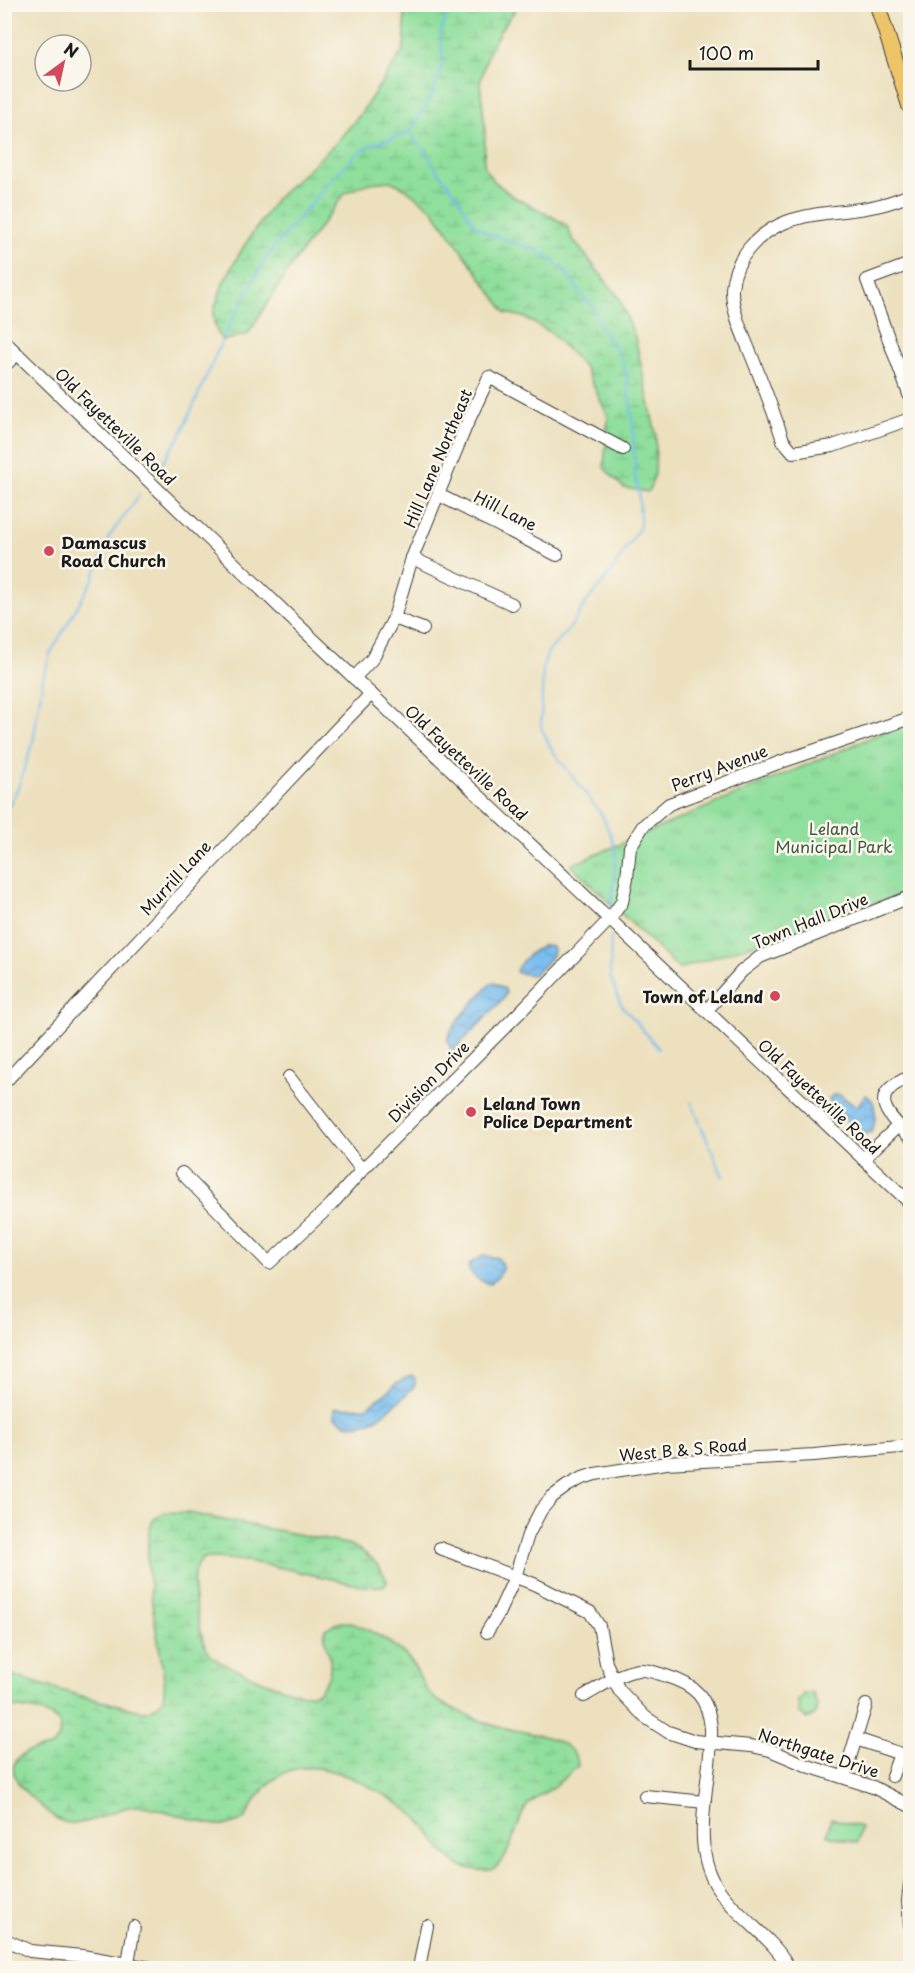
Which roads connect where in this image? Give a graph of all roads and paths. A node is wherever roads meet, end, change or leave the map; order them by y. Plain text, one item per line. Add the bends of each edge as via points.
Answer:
1 (877, 4) edge
2 (910, 107) edge
3 (910, 195) edge
4 (910, 264) edge
5 (4, 341) edge
6 (17, 354) junction
7 (4, 366) edge
8 (910, 397) edge
9 (910, 418) edge
10 (623, 449) dead end
11 (439, 495) junction
12 (557, 555) dead end
13 (412, 558) junction
14 (512, 604) dead end
15 (394, 618) junction
16 (423, 630) dead end
17 (354, 678) junction
18 (371, 694) junction
19 (910, 718) edge
20 (910, 897) edge
21 (609, 920) junction
22 (706, 1011) junction
23 (289, 1077) dead end
24 (910, 1077) edge
25 (4, 1083) edge
26 (898, 1126) junction
27 (910, 1137) edge
28 (863, 1159) junction
29 (362, 1170) junction
30 (182, 1173) dead end
31 (910, 1203) edge
32 (910, 1446) edge
33 (440, 1548) dead end
34 (515, 1577) junction
35 (487, 1632) dead end
36 (614, 1680) junction
37 (584, 1696) dead end
38 (866, 1705) dead end
39 (856, 1739) junction
40 (710, 1743) junction
41 (905, 1755) edge
42 (892, 1776) dead end
43 (844, 1777) junction
44 (645, 1796) dead end
45 (705, 1802) junction
46 (910, 1806) edge
47 (910, 1884) edge
48 (910, 1925) edge
49 (427, 1926) dead end
50 (134, 1928) dead end
51 (4, 1939) edge
52 (128, 1963) junction
53 (151, 1968) edge
54 (419, 1968) edge
55 (789, 1968) edge

1 - 2 main road
3 - 9 street via 877,206 816,214 764,233 736,268 732,290 741,328 783,440 793,452 833,446
4 - 8 street via 867,280
5 - 6 street, Old Fayetteville Road
6 - 7 street
6 - 17 street, Old Fayetteville Road
10 - 11 street, Hill Lane Northeast via 489,377
11 - 12 street, Hill Lane
11 - 13 street, Hill Lane Northeast
13 - 14 street
13 - 15 street, Hill Lane Northeast
15 - 16 street
15 - 17 street via 372,658
17 - 18 street, Old Fayetteville Road
18 - 21 street, Old Fayetteville Road
18 - 25 street, Murrill Lane
19 - 21 street, Perry Avenue via 669,804 643,826 630,847 622,902
20 - 22 street, Town Hall Drive via 760,957
21 - 22 street, Old Fayetteville Road
21 - 29 street, Division Drive
22 - 28 street, Old Fayetteville Road
23 - 29 street
24 - 26 street via 891,1086 884,1098 887,1112
26 - 27 street
26 - 28 street
28 - 31 street, Old Fayetteville Road
29 - 30 street, Division Drive via 269,1263
32 - 34 street, West B & S Road via 666,1463 595,1474 567,1486 541,1510
33 - 34 street, Northgate Drive
34 - 35 street, West B & S Road
34 - 36 street, Northgate Drive via 590,1612 599,1626 603,1653
36 - 37 street
36 - 40 street, Northgate Drive via 627,1699 656,1725 681,1737
36 - 40 street via 647,1670 688,1684 708,1711
38 - 39 street
39 - 41 street
39 - 43 street
40 - 43 street, Northgate Drive via 760,1748
40 - 45 street
41 - 42 street
43 - 46 street, Northgate Drive
44 - 45 street
45 - 55 street via 703,1847 713,1882
47 - 48 street
49 - 54 street
50 - 52 street
51 - 52 street via 30,1951
52 - 53 street

